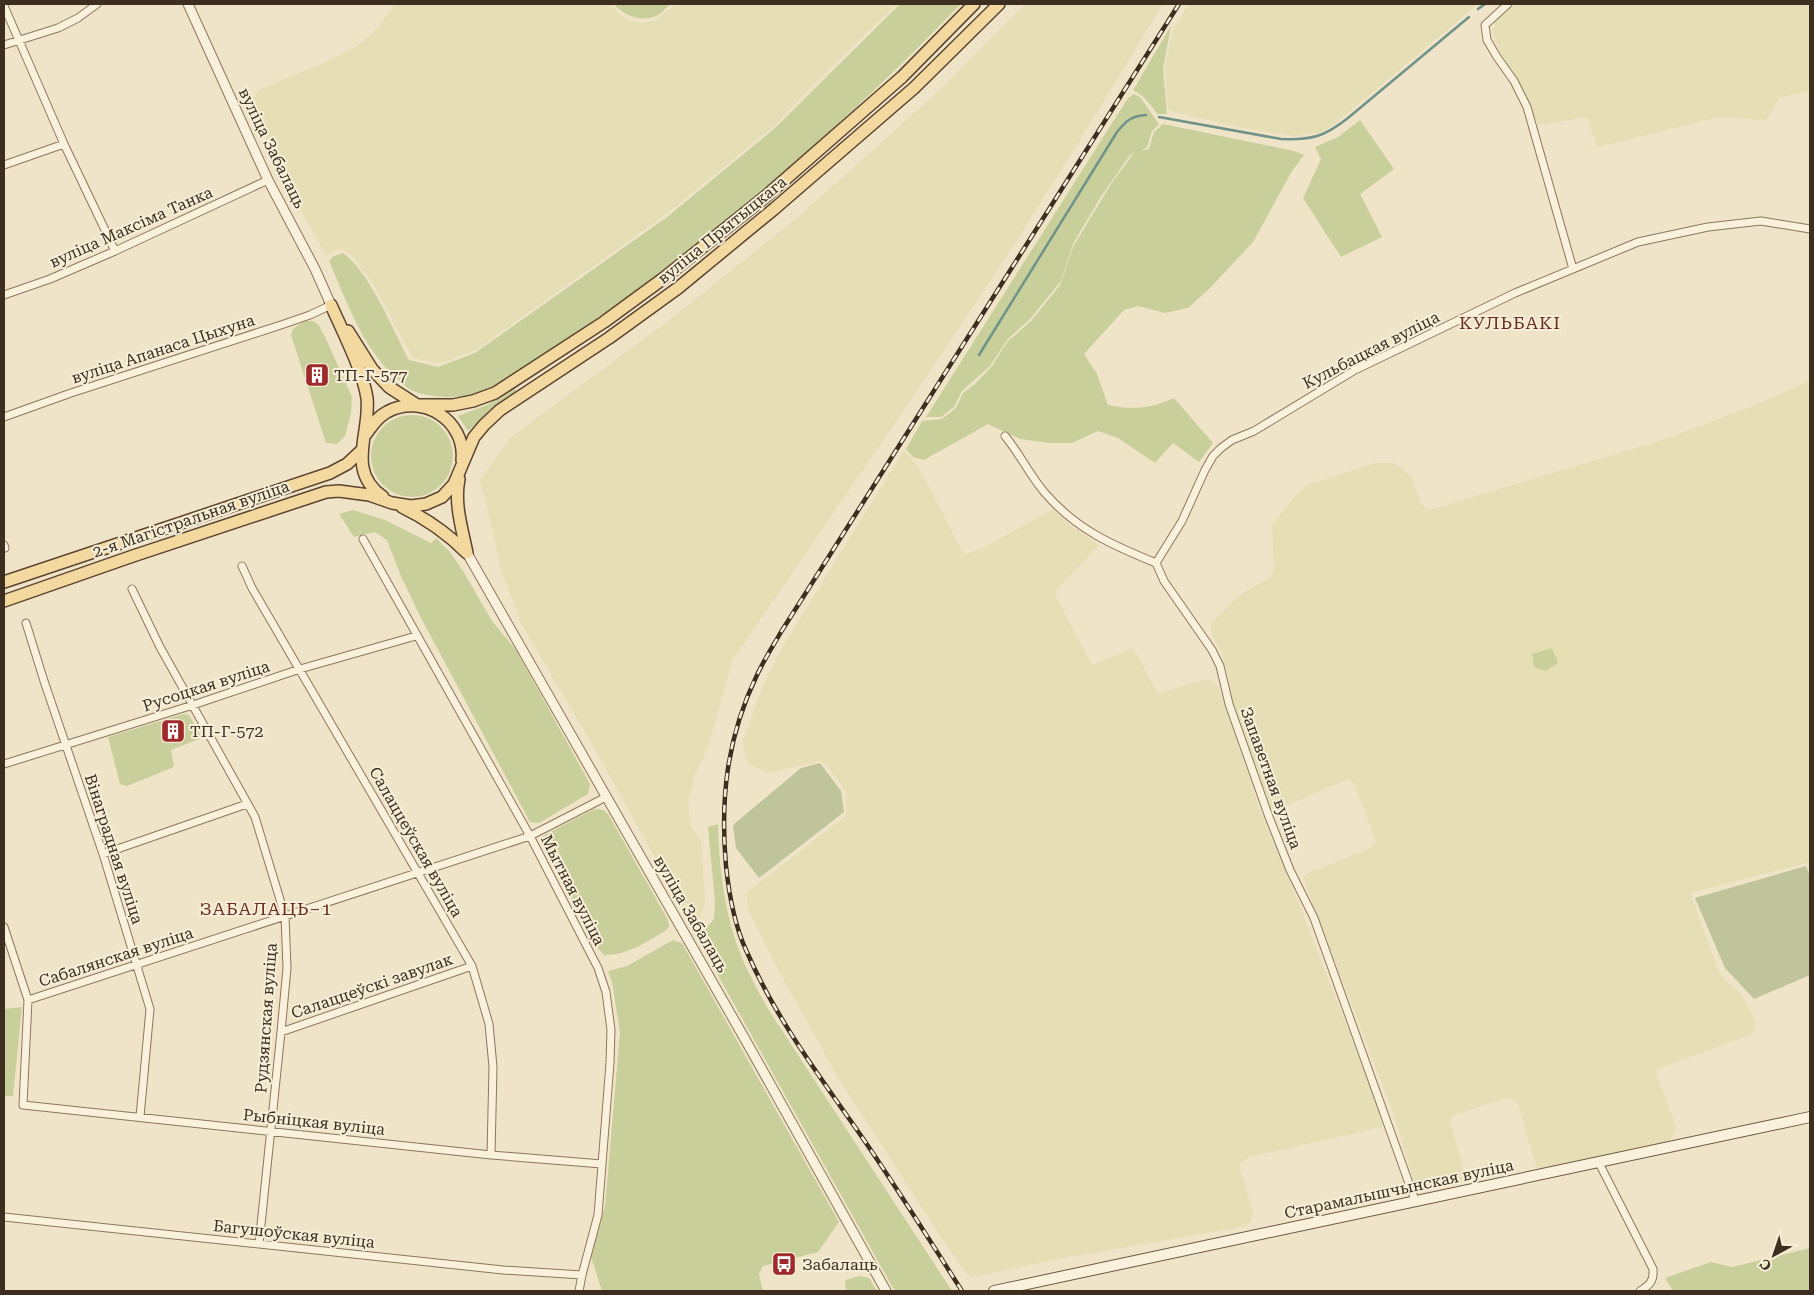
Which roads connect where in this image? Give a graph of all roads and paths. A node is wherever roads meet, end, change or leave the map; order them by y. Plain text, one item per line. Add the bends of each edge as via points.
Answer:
1 (97, 4) edge
2 (188, 4) edge
3 (974, 4) edge
4 (1000, 4) edge
5 (1508, 4) edge
6 (4, 6) edge
7 (18, 39) junction
8 (4, 44) edge
9 (64, 144) junction
10 (4, 165) edge
11 (268, 180) junction
12 (1810, 229) edge
13 (115, 252) junction
14 (1573, 269) junction
15 (4, 295) edge
16 (331, 305) junction
17 (417, 405) junction
18 (4, 417) edge
19 (1004, 436) dead end
20 (361, 451) junction
21 (461, 468) junction
22 (392, 503) junction
23 (362, 539) dead end
24 (468, 553) junction
25 (1156, 563) junction
26 (242, 566) dead end
27 (4, 582) edge
28 (132, 589) dead end
29 (4, 601) edge
30 (26, 623) dead end
31 (416, 636) junction
32 (300, 669) junction
33 (193, 705) junction
34 (66, 745) junction
35 (4, 764) edge
36 (606, 796) junction
37 (247, 804) junction
38 (530, 836) junction
39 (103, 854) junction
40 (417, 873) junction
41 (285, 916) junction
42 (4, 927) edge
43 (136, 965) junction
44 (472, 966) junction
45 (28, 1000) junction
46 (282, 1032) junction
47 (140, 1117) junction
48 (1810, 1117) edge
49 (271, 1131) junction
50 (491, 1155) junction
51 (1599, 1163) junction
52 (602, 1164) junction
53 (1416, 1200) junction
54 (4, 1217) edge
55 (259, 1244) junction
56 (582, 1275) junction
57 (1022, 1288) edge
58 (579, 1291) edge
59 (886, 1291) edge
60 (994, 1291) edge
61 (1640, 1291) edge

1 - 7 street via 58,28
2 - 11 street, вуліца Забалаць
3 - 17 main road, вуліца Прытыцкага via 902,77 765,198 604,322 494,393 473,402
4 - 21 main road, вуліца Прытыцкага via 914,88 678,288 500,410 474,437
5 - 14 street via 1485,25 1487,40 1527,107
6 - 7 street
7 - 8 street
7 - 9 street
9 - 10 street
9 - 13 street
11 - 13 street, вуліца Максіма Танка
11 - 16 street, вуліца Забалаць
12 - 14 street, Кульбацкая вуліца via 1761,221 1708,227 1638,242
13 - 15 street, вуліца Максіма Танка
14 - 25 street, Кульбацкая вуліца via 1515,293 1356,370 1254,431 1232,440 1213,456 1182,521
16 - 17 main road via 372,369 389,387
16 - 18 street, вуліца Апанаса Цыхуна via 281,325
16 - 20 main road via 367,398
17 - 20 main road via 401,406 386,412 365,435
17 - 21 main road via 444,416 453,427 463,454
19 - 25 street via 1044,492 1068,518 1106,542
20 - 22 main road via 365,476 372,487
20 - 27 main road, 2-я Магістральная вуліца via 330,473
21 - 22 main road via 454,484 442,497 411,506
21 - 24 main road via 458,508
22 - 24 main road via 418,515
22 - 29 main road, 2-я Магістральная вуліца via 369,495 326,492
23 - 31 street, Мытная вуліца
24 - 36 street, вуліца Забалаць
25 - 53 street, Запаветная вуліца via 1164,581 1220,666 1229,704 1269,817 1314,918
26 - 32 street, Салаццеўская вуліца
28 - 33 street, Рудзянская вуліца
30 - 34 street, Вінаградная вуліца
31 - 32 street, Русоцкая вуліца
31 - 38 street, Мытная вуліца
32 - 33 street, Русоцкая вуліца
32 - 40 street, Салаццеўская вуліца
33 - 34 street, Русоцкая вуліца
33 - 37 street, Рудзянская вуліца
34 - 35 street, Русоцкая вуліца
34 - 39 street, Вінаградная вуліца
36 - 38 street, Сабалянская вуліца
36 - 59 street, вуліца Забалаць
37 - 39 street
37 - 41 street, Рудзянская вуліца via 258,824
38 - 40 street, Сабалянская вуліца
38 - 52 street, Мытная вуліца via 598,968 606,992 612,1030
39 - 43 street, Вінаградная вуліца
40 - 41 street, Сабалянская вуліца
40 - 44 street, Салаццеўская вуліца
41 - 43 street, Сабалянская вуліца
41 - 46 street, Рудзянская вуліца via 287,968
42 - 45 street
43 - 45 street, Сабалянская вуліца
43 - 47 street, Вінаградная вуліца via 150,1009
44 - 46 street, Салаццеўскі завулак
44 - 50 street, Салаццеўская вуліца via 490,1033 493,1067
45 - 47 street, Рыбніцкая вуліца via 23,1104
46 - 49 street, Рудзянская вуліца
47 - 49 street, Рыбніцкая вуліца
48 - 51 main road, Старамалышчынская вуліца
49 - 50 street, Рыбніцкая вуліца
49 - 55 street, Рудзянская вуліца
50 - 52 street, Рыбніцкая вуліца
51 - 53 main road, Старамалышчынская вуліца
51 - 61 street via 1652,1269 1654,1277 1651,1284
52 - 56 street, Мытная вуліца via 598,1215
53 - 57 main road, Старамалышчынская вуліца
54 - 55 street, Багушоўская вуліца
55 - 56 street, Багушоўская вуліца via 503,1270
56 - 58 street, Мытная вуліца
57 - 60 main road, Старамалышчынская вуліца

